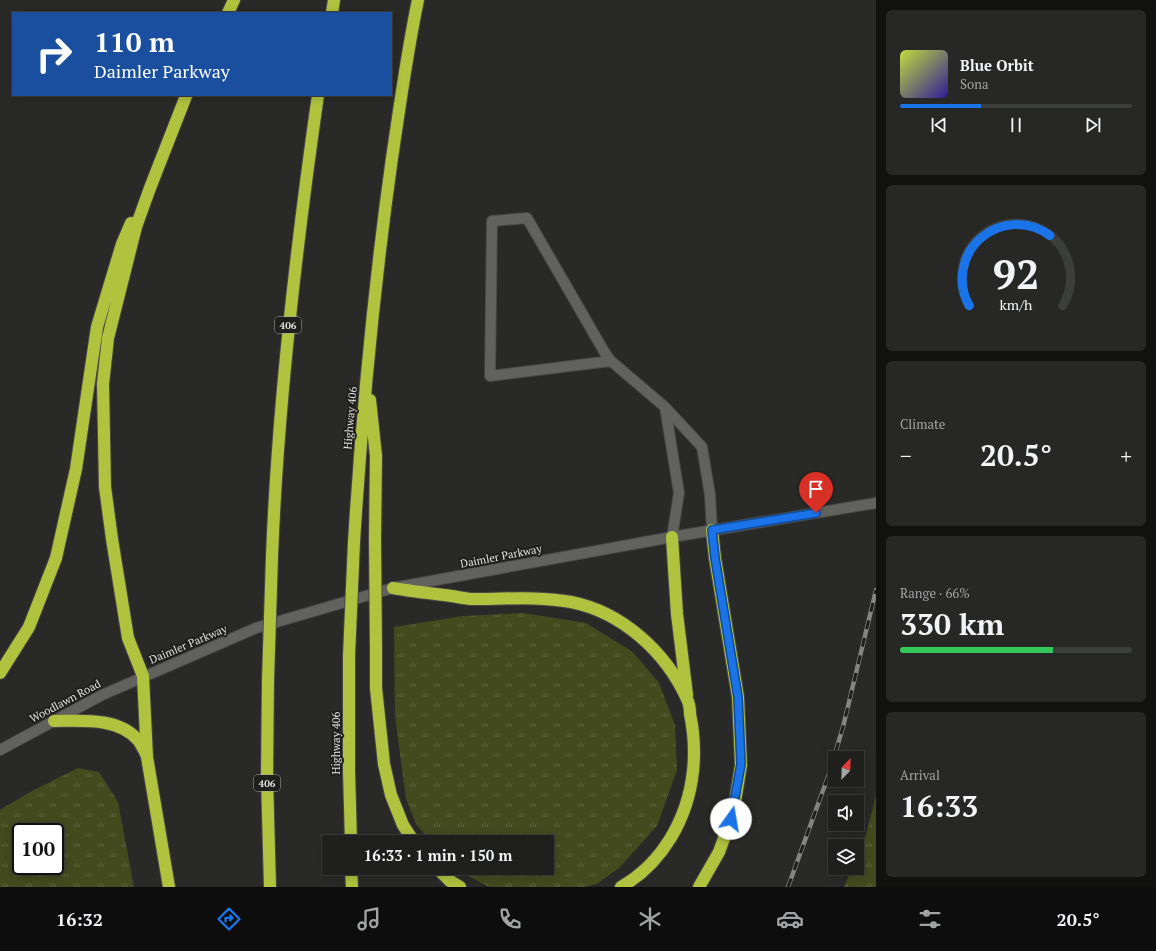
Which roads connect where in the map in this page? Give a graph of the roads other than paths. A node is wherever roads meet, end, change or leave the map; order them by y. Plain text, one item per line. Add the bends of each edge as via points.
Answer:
1 (234, 0) edge
2 (334, 0) edge
3 (418, 0) edge
4 (228, 12) edge
5 (332, 12) edge
6 (186, 96) edge
7 (186, 96) edge
8 (318, 96) edge
9 (612, 361) junction
10 (367, 375) junction
11 (665, 407) junction
12 (876, 503) edge
13 (712, 530) junction
14 (672, 537) junction
15 (393, 588) junction
16 (0, 672) edge
17 (143, 676) junction
18 (688, 700) junction
19 (54, 721) junction
20 (0, 750) edge
21 (147, 757) junction
22 (351, 835) edge
23 (409, 835) edge
24 (351, 875) edge
25 (444, 875) edge
26 (169, 887) edge
27 (270, 887) edge
28 (352, 887) edge
29 (460, 887) edge
30 (621, 887) edge
31 (699, 887) edge

1 - 4 highway
2 - 5 highway
3 - 10 highway, Highway 406 via 380,245
6 - 16 highway via 122,244 97,327 76,469 56,558 29,627
7 - 17 highway via 136,227 108,338 103,384 105,487 128,638
8 - 27 highway, 406, bridge via 305,185 279,420 268,680
9 - 9 main road via 605,354 528,218 492,221 490,376
9 - 11 main road
10 - 22 highway, Highway 406, bridge via 359,461 349,656
10 - 23 highway, bridge via 376,456 376,688 384,764 391,796
11 - 13 main road via 702,446 710,495
11 - 14 main road via 679,493
12 - 13 main road, Daimler Parkway
13 - 14 main road, Daimler Parkway
13 - 31 highway via 738,697 741,764 734,808 727,830 719,852
14 - 15 main road, Daimler Parkway
14 - 18 highway via 677,614
15 - 17 main road, Daimler Parkway via 256,628
15 - 18 highway via 469,599 539,598 571,602 602,612 641,637 665,662
17 - 19 main road, Woodlawn Road
17 - 21 highway
18 - 30 highway via 694,756 691,791 675,832 658,857
19 - 20 main road, Woodlawn Road
19 - 21 highway via 111,724 129,732 139,741
21 - 26 highway
24 - 28 highway
25 - 29 highway

